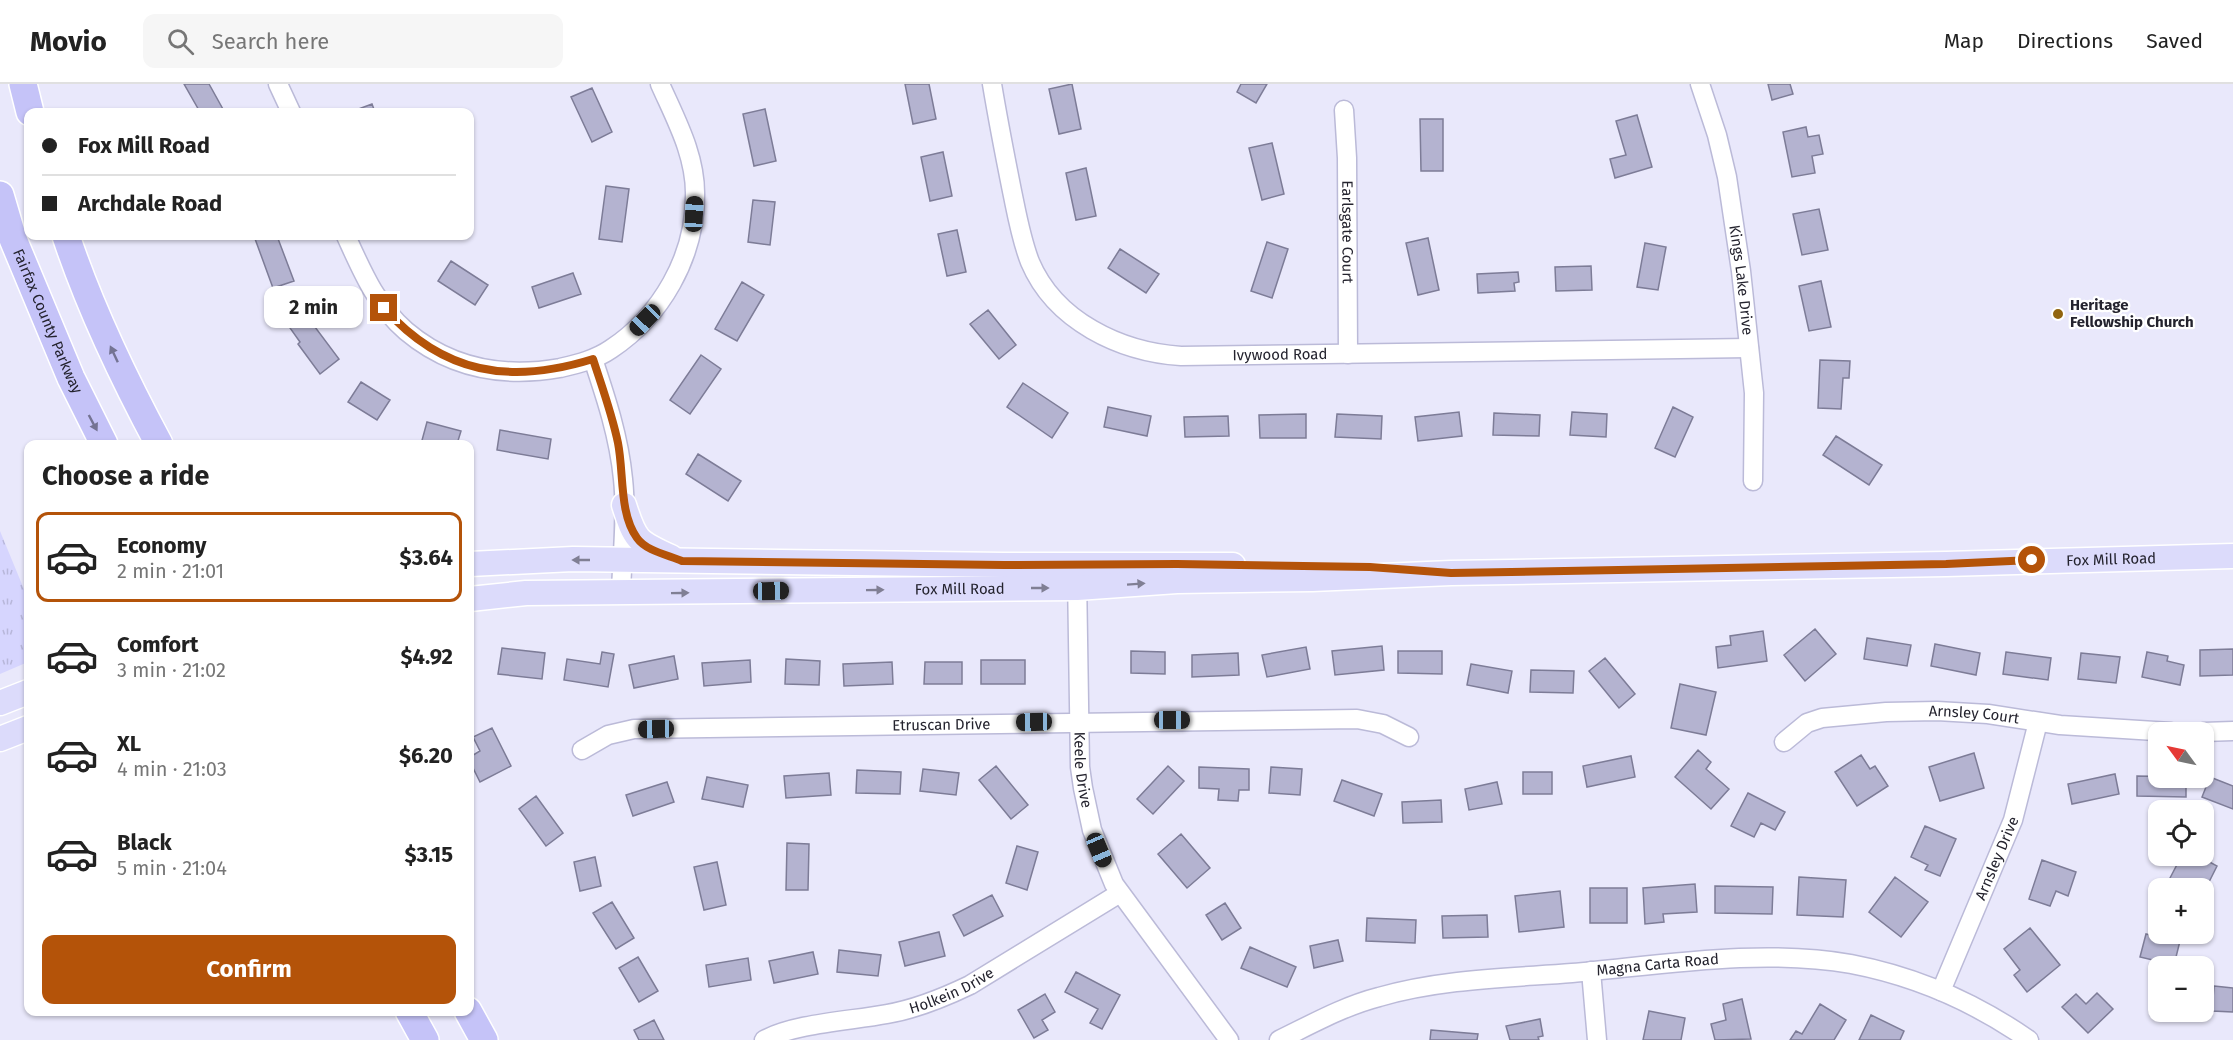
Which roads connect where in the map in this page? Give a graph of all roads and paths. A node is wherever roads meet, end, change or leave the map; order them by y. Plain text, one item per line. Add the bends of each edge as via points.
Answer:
1 (23, 84) edge
2 (278, 84) edge
3 (660, 84) edge
4 (992, 84) edge
5 (1700, 84) edge
6 (29, 108) edge
7 (289, 108) edge
8 (1344, 110) dead end
9 (0, 195) edge
10 (68, 240) edge
11 (348, 240) edge
12 (1749, 348) junction
13 (1348, 354) junction
14 (593, 359) junction
15 (102, 440) edge
16 (157, 440) edge
17 (1753, 481) dead end
18 (624, 505) junction
19 (2233, 556) edge
20 (622, 560) junction
21 (682, 561) junction
22 (474, 564) edge
23 (1077, 576) junction
24 (621, 593) junction
25 (474, 599) edge
26 (24, 694) edge
27 (0, 704) edge
28 (1079, 721) junction
29 (2038, 722) junction
30 (24, 730) edge
31 (2148, 731) edge
32 (2233, 731) edge
33 (2214, 732) edge
34 (1409, 737) dead end
35 (0, 739) edge
36 (1784, 742) dead end
37 (582, 750) dead end
38 (1120, 893) junction
39 (1592, 971) junction
40 (1941, 991) junction
41 (412, 1016) edge
42 (471, 1016) edge
43 (2018, 1037) edge
44 (425, 1040) edge
45 (484, 1040) edge
46 (764, 1040) edge
47 (1229, 1040) edge
48 (1279, 1040) edge
49 (1597, 1040) edge

1 - 6 highway
2 - 7 street
3 - 14 street via 694,174 691,234 679,269 654,309 628,336
4 - 13 street, Ivywood Road via 1022,238 1031,264 1044,286 1080,322 1129,348 1164,355
5 - 12 street, Kings Lake Drive via 1727,177
8 - 13 street, Earlsgate Court
9 -> 15 highway, Fairfax County Parkway via 13,239 71,378
16 -> 10 highway via 99,321
11 - 14 street via 384,308 433,350 476,368 520,373
12 - 13 street, Ivywood Road
12 - 17 street, Kings Lake Drive via 1755,393
14 - 18 street via 618,443
18 - 20 street
18 - 21 main road via 642,543
19 - 23 main road, Fox Mill Road via 1312,579 1177,581
20 - 21 main road, Fox Mill Road
20 -> 22 main road, Fox Mill Road
20 - 24 street
21 - 23 main road, Fox Mill Road
24 -> 23 main road, Fox Mill Road
23 - 28 street, Keele Drive
24 - 25 main road, Fox Mill Road via 526,593
26 - 27 main road
28 - 34 street, Etruscan Drive via 1358,719 1383,724
28 - 37 street, Etruscan Drive via 634,729 608,735
28 - 38 street, Keele Drive via 1080,767 1087,808 1099,850
29 - 31 street, Arnsley Court
29 - 36 street, Arnsley Court via 1988,714 1886,712 1822,718 1807,723
29 - 40 street, Arnsley Drive via 2013,820
30 - 35 main road
32 - 33 street
38 - 46 street, Holkein Drive via 944,998 889,1014 783,1032
38 - 47 street, Keele Drive
39 - 40 street, Magna Carta Road via 1747,957 1814,959 1887,973
39 - 48 street, Magna Carta Road via 1413,988 1345,1007
39 - 49 street
40 - 43 street, Magna Carta Road via 1993,1017
41 - 44 highway
42 - 45 highway

